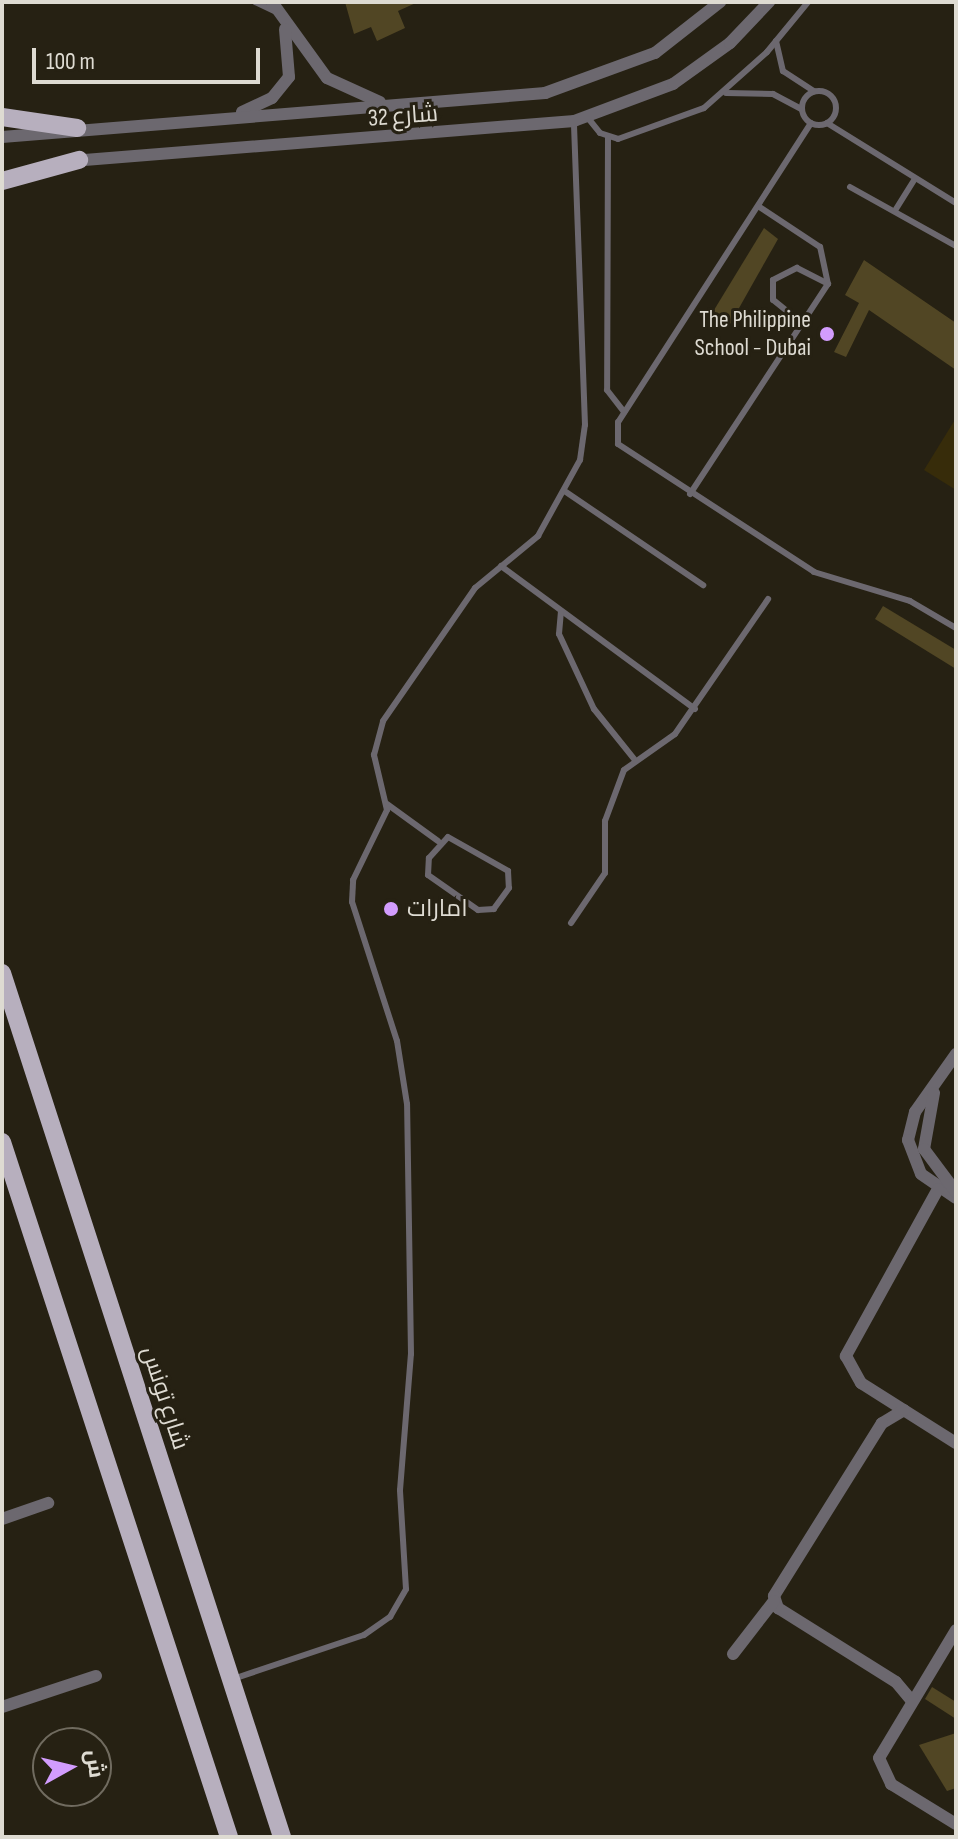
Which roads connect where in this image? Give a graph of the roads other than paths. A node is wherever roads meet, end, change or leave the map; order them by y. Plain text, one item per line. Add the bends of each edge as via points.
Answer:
1 (255, 2) edge
2 (720, 2) edge
3 (769, 2) edge
4 (808, 2) edge
5 (275, 7) edge
6 (776, 41) junction
7 (814, 91) junction
8 (726, 93) junction
9 (399, 104) junction
10 (801, 109) junction
11 (232, 116) junction
12 (2, 117) edge
13 (588, 118) junction
14 (574, 121) junction
15 (811, 123) junction
16 (827, 123) junction
17 (77, 128) junction
18 (2, 137) edge
19 (608, 137) junction
20 (79, 160) junction
21 (2, 171) edge
22 (915, 178) junction
23 (2, 181) edge
24 (850, 187) dead end
25 (956, 203) edge
26 (758, 206) junction
27 (896, 209) junction
28 (956, 246) edge
29 (828, 284) junction
30 (803, 324) junction
31 (624, 412) junction
32 (566, 492) junction
33 (690, 494) junction
34 (501, 566) junction
35 (703, 585) dead end
36 (768, 599) dead end
37 (561, 611) junction
38 (956, 628) edge
39 (695, 709) junction
40 (634, 759) junction
41 (387, 804) junction
42 (438, 841) junction
43 (571, 923) dead end
44 (2, 973) edge
45 (956, 1054) edge
46 (936, 1086) junction
47 (2, 1142) edge
48 (938, 1189) junction
49 (956, 1192) edge
50 (956, 1198) edge
51 (904, 1410) junction
52 (956, 1443) edge
53 (48, 1503) dead end
54 (2, 1519) edge
55 (774, 1601) junction
56 (956, 1630) edge
57 (733, 1654) dead end
58 (96, 1676) dead end
59 (231, 1680) junction
60 (911, 1700) junction
61 (2, 1707) edge
62 (956, 1824) edge
63 (229, 1837) edge
64 (282, 1837) edge

1 - 5 lane
2 - 9 street, شارع 32 via 655,53 584,84
3 - 13 street, شارع 32 via 703,65 641,100
4 - 6 lane
5 - 9 street via 339,88
5 - 11 street via 291,49 289,77 272,98
6 - 7 lane via 783,71
6 - 8 lane
7 - 10 lane
7 - 16 lane via 835,101
8 - 10 lane via 758,91
8 - 19 lane via 654,131
9 - 11 street, شارع 32
10 - 15 lane
11 - 17 street, شارع 32
12 - 17 main road via 43,117
13 - 14 street, شارع 32
13 - 19 lane
14 - 20 street, شارع 32
14 - 32 lane via 585,425
15 - 16 lane
15 - 26 lane
16 - 22 lane
17 - 18 street, شارع 32
19 - 31 lane via 607,390
20 - 21 street, شارع 32
20 - 23 main road
22 - 25 lane
22 - 27 lane
24 - 27 lane
26 - 29 lane via 820,247
26 - 31 lane
27 - 28 lane
29 - 30 lane
29 - 30 lane via 797,268 773,280 773,300
30 - 33 lane
31 - 33 lane via 616,429 622,450
32 - 34 lane via 538,536
32 - 35 lane
33 - 38 lane via 828,579 910,601
34 - 37 lane
34 - 41 lane via 475,588 383,721 374,755
36 - 39 lane
37 - 39 lane
37 - 40 lane via 559,634 594,709
39 - 40 lane via 669,740
40 - 43 lane via 605,821 605,873
41 - 42 lane
41 - 59 lane via 351,891 397,1041 407,1104 411,1354 400,1490 409,1574 400,1604 378,1627
42 - 42 lane via 459,839 508,871 509,888 494,909 478,910 428,875 426,863
44 - 59 main road, شارع تونس
45 - 46 street
46 - 48 street via 915,1112 908,1140 916,1166
46 - 49 street via 924,1149
47 - 63 main road
48 - 50 street
48 - 51 street via 846,1349 855,1377
51 - 52 street
51 - 55 street via 882,1423
53 - 54 street
55 - 57 street
55 - 60 street
56 - 60 street
58 - 61 street
59 - 64 main road, شارع تونس
60 - 62 street via 883,1746 881,1772

